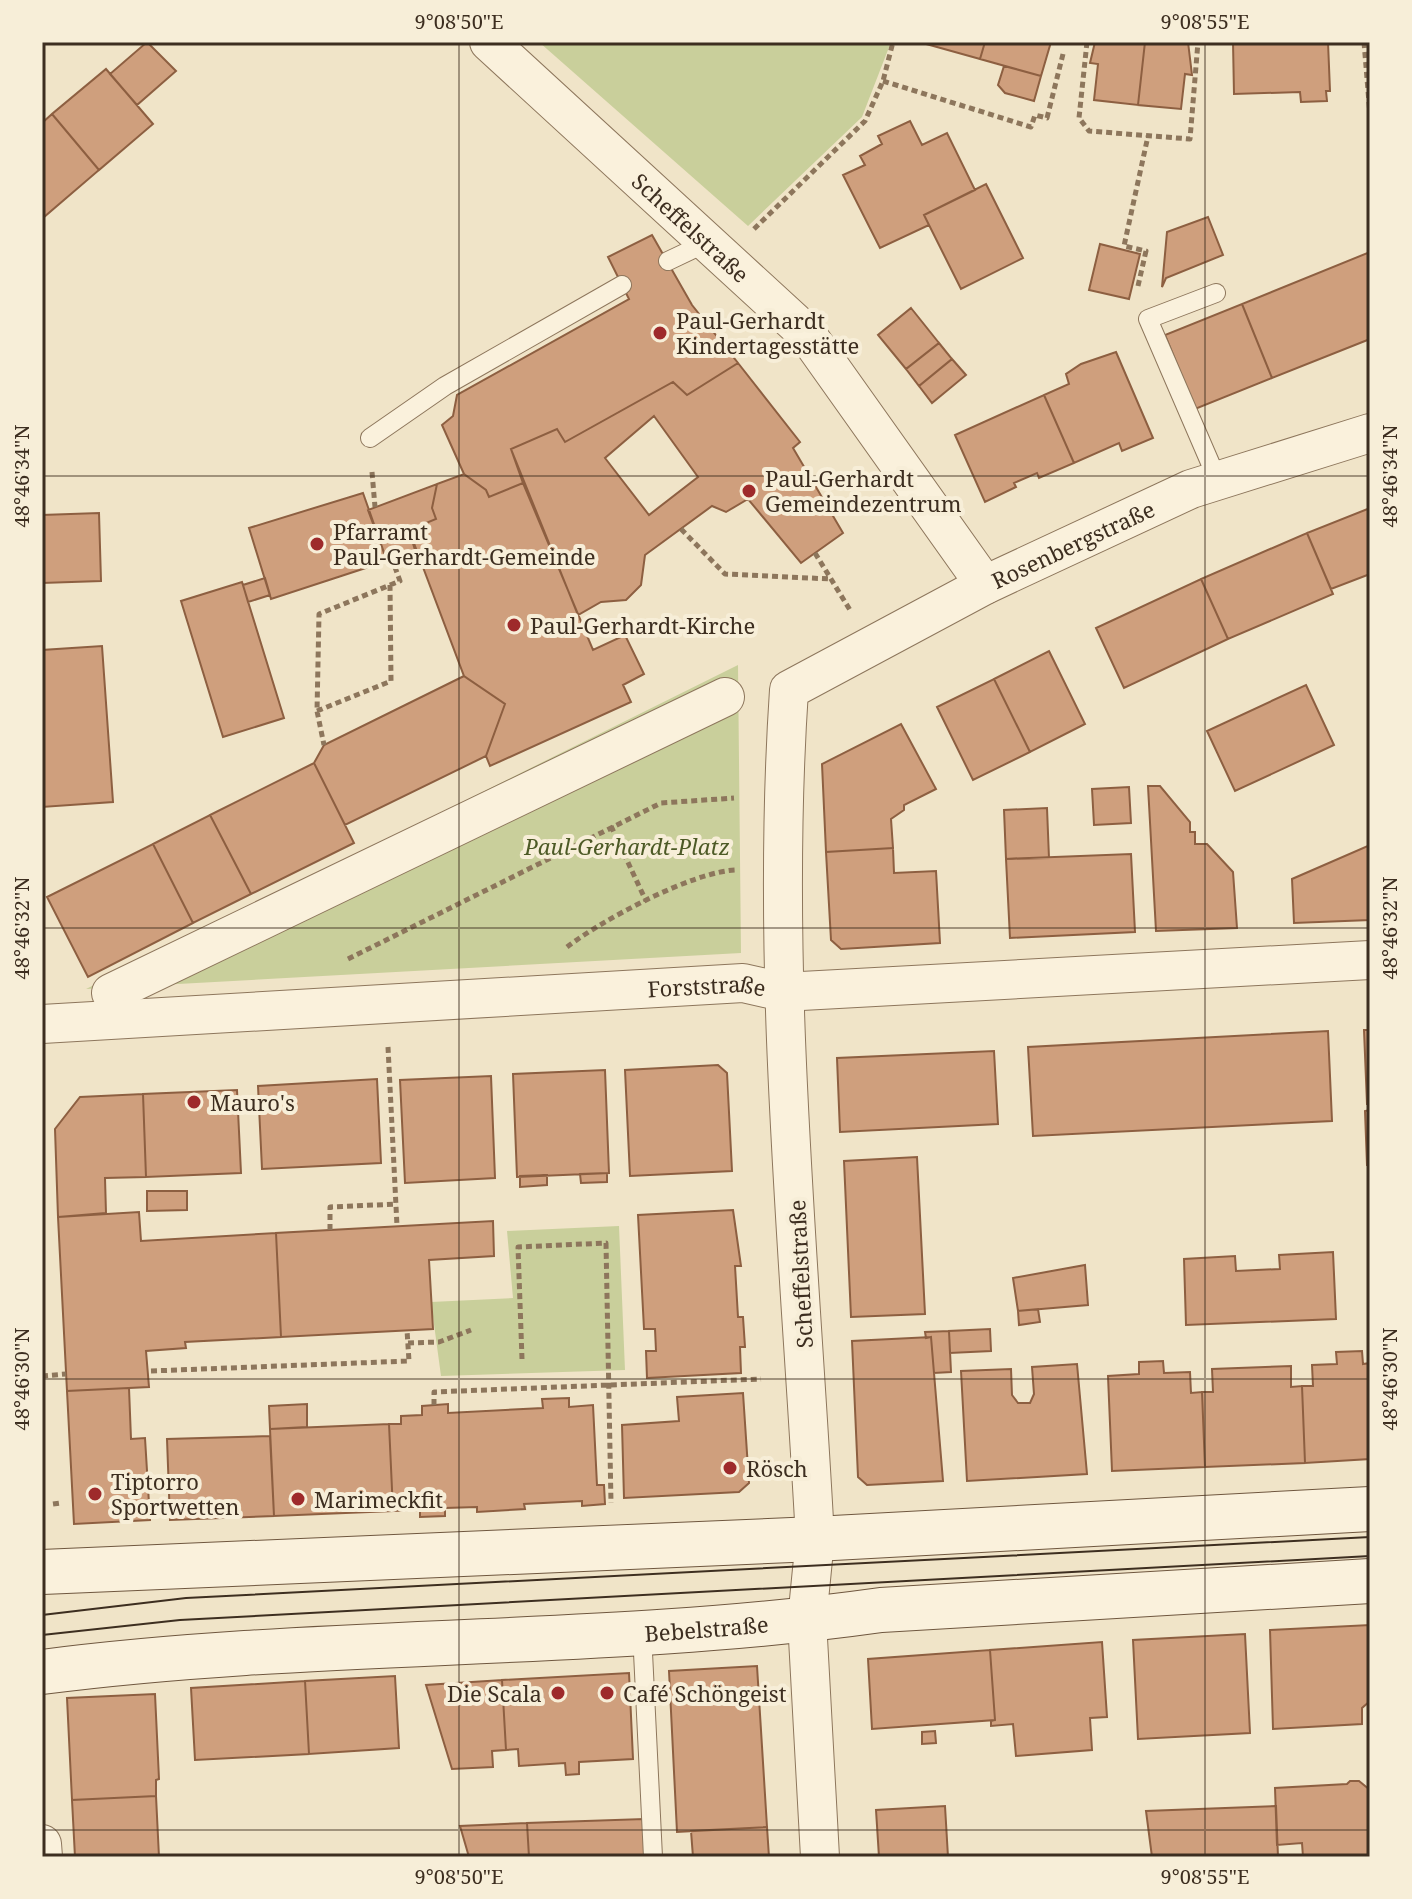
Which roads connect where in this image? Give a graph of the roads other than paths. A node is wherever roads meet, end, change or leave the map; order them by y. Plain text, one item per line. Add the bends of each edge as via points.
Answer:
1 (489, 42) edge
2 (708, 242) junction
3 (668, 261) dead end
4 (622, 285) dead end
5 (1216, 293) dead end
6 (1370, 433) edge
7 (370, 438) dead end
8 (1218, 481) junction
9 (985, 585) junction
10 (789, 690) joint
11 (725, 697) dead end
12 (1370, 960) edge
13 (783, 992) junction
14 (111, 993) dead end
15 (42, 1024) edge
16 (1370, 1509) edge
17 (815, 1539) junction
18 (42, 1572) edge
19 (1370, 1581) edge
20 (807, 1620) junction
21 (641, 1631) junction
22 (42, 1672) edge
23 (42, 1844) edge
24 (43, 1857) edge
25 (653, 1857) edge
26 (820, 1857) edge

1 - 2 street, Scheffelstraße
2 - 3 lane
2 - 9 street, Scheffelstraße via 806,333
4 - 7 lane via 445,386
5 - 8 lane via 1148,319
6 - 8 street, Rosenbergstraße
8 - 9 street, Rosenbergstraße
9 - 10 street, Rosenbergstraße
10 - 13 street, Scheffelstraße via 782,799
11 - 14 street
12 - 13 street, Forststraße
13 - 15 street, Forststraße via 743,983
13 - 17 street, Scheffelstraße
16 - 17 street
17 - 18 street
17 - 20 street, Scheffelstraße
19 - 20 street, Bebelstraße via 881,1610
20 - 21 street, Bebelstraße
20 - 26 street, Scheffelstraße
21 - 22 street, Bebelstraße via 132,1660
21 - 25 lane
23 - 24 street

